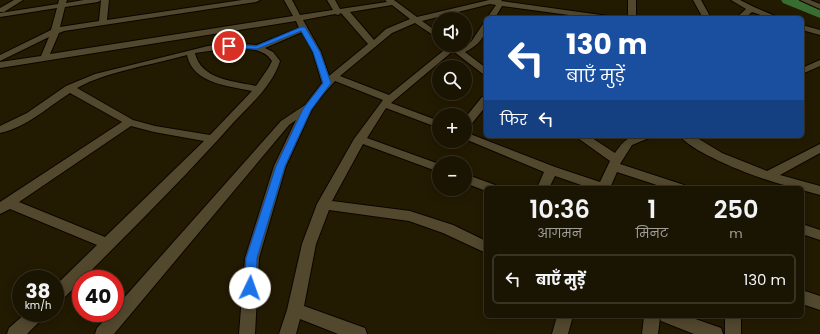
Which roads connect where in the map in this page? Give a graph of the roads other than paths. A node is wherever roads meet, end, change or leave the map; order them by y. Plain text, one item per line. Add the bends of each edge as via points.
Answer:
1 (16, 0) edge
2 (19, 0) edge
3 (98, 0) edge
4 (105, 0) edge
5 (256, 0) edge
6 (288, 0) edge
7 (331, 0) edge
8 (632, 0) edge
9 (697, 0) edge
10 (734, 0) edge
11 (804, 0) edge
12 (0, 2) edge
13 (391, 2) edge
14 (496, 2) edge
15 (62, 3) edge
16 (820, 7) edge
17 (751, 9) junction
18 (0, 10) edge
19 (341, 12) junction
20 (0, 15) edge
21 (492, 16) edge
22 (594, 16) edge
23 (632, 16) edge
24 (706, 16) edge
25 (742, 16) edge
26 (770, 16) edge
27 (297, 19) junction
28 (415, 20) junction
29 (103, 23) junction
30 (804, 28) edge
31 (303, 29) junction
32 (484, 31) edge
33 (55, 32) junction
34 (432, 32) edge
35 (820, 33) edge
36 (372, 44) junction
37 (472, 46) edge
38 (257, 48) junction
39 (191, 52) junction
40 (449, 52) edge
41 (459, 52) edge
42 (0, 58) edge
43 (44, 59) junction
44 (820, 63) edge
45 (0, 65) edge
46 (484, 70) edge
47 (804, 70) edge
48 (330, 80) junction
49 (69, 88) junction
50 (259, 89) junction
51 (484, 101) edge
52 (387, 102) junction
53 (310, 106) junction
54 (472, 116) edge
55 (129, 122) junction
56 (432, 122) edge
57 (0, 130) edge
58 (472, 138) edge
59 (583, 138) edge
60 (689, 138) edge
61 (213, 139) junction
62 (628, 139) edge
63 (360, 140) junction
64 (820, 148) edge
65 (615, 163) junction
66 (432, 166) edge
67 (551, 170) junction
68 (770, 176) junction
69 (472, 181) edge
70 (486, 186) edge
71 (544, 186) edge
72 (598, 186) edge
73 (605, 186) edge
74 (675, 186) edge
75 (803, 186) edge
76 (804, 186) edge
77 (820, 191) edge
78 (324, 204) junction
79 (4, 206) edge
80 (804, 230) edge
81 (820, 235) edge
82 (108, 244) junction
83 (484, 245) edge
84 (64, 287) edge
85 (804, 298) edge
86 (820, 303) edge
87 (295, 310) junction
88 (564, 318) edge
89 (652, 318) edge
90 (672, 318) edge
91 (733, 318) edge
92 (28, 322) edge
93 (15, 334) edge
94 (103, 334) edge
95 (247, 334) edge
96 (287, 334) edge
97 (359, 334) edge
98 (560, 334) edge
99 (650, 334) edge
100 (715, 334) edge
101 (733, 334) edge

1 - 12 street
2 - 18 street
3 - 15 street
4 - 29 street
5 - 29 street
6 - 27 street
7 - 19 street
8 - 23 street
9 - 24 street
10 - 17 street
11 - 16 street
13 - 19 street
13 - 28 street
14 - 21 street
14 - 22 street
14 - 28 street
15 - 20 street
15 - 33 street
17 - 25 street
17 - 26 street
19 - 27 street
19 - 36 street
27 - 31 street
27 - 43 street
28 - 34 street
28 - 36 street via 389,32
29 - 33 street
30 - 35 street
31 - 38 street
31 - 48 street
32 - 37 street
33 - 42 street
33 - 43 street
36 - 48 street
38 - 39 street via 217,47
38 - 50 street via 273,55 276,61
39 - 49 street via 95,77
39 - 50 street via 191,61 204,75
40 - 52 street
41 - 46 street
43 - 45 street
44 - 47 street
48 - 52 street
48 - 53 street
49 - 55 street
49 - 57 street via 20,121
50 - 61 street
51 - 54 street
52 - 56 street
52 - 63 street
53 - 94 street via 285,123
53 - 95 street via 280,166 252,258
55 - 61 street
55 - 79 street
58 - 67 street
59 - 65 street
60 - 68 street via 718,156
61 - 82 street
62 - 65 street
63 - 66 street
63 - 78 street
64 - 68 street
65 - 73 street
65 - 74 street
67 - 71 street
67 - 72 street
68 - 75 street
69 - 70 street
76 - 77 street
78 - 83 street via 380,214 410,216
78 - 87 street via 309,244
79 - 82 street
80 - 81 street
82 - 84 street
85 - 86 street
87 - 96 street
87 - 97 street
88 - 98 street
89 - 99 street
90 - 100 street
91 - 101 street
92 - 93 street

